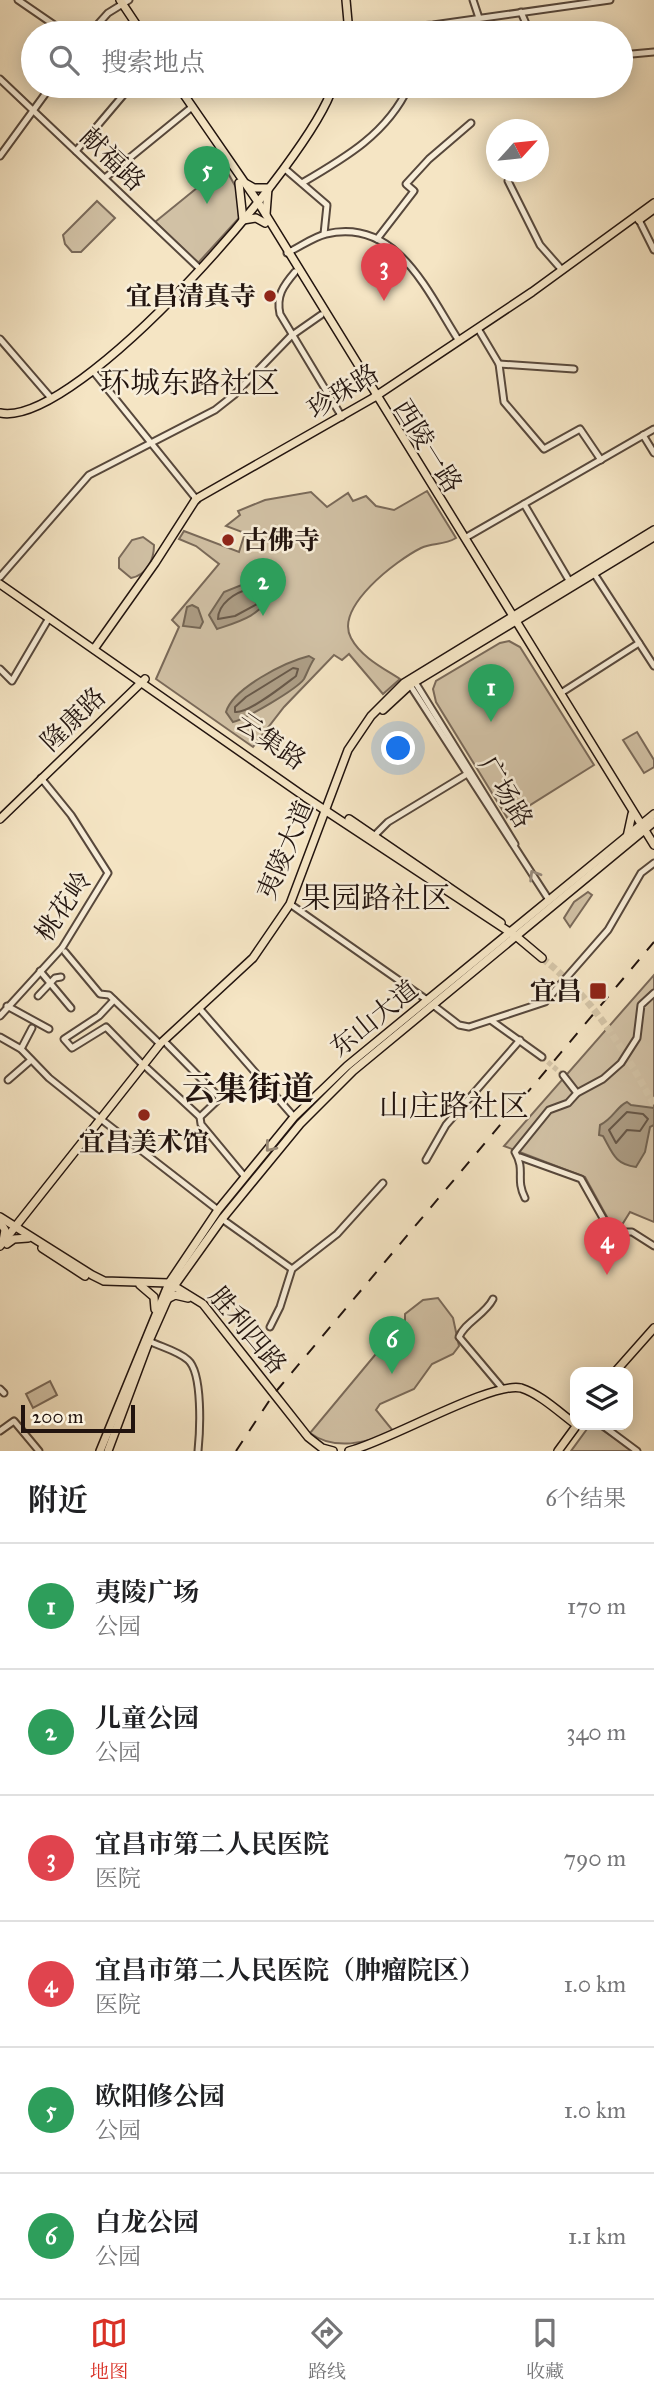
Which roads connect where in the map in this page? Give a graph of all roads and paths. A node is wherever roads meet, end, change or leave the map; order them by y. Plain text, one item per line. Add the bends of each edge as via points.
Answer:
1 (18, 0) edge
2 (346, 0) edge
3 (473, 0) edge
4 (610, 0) edge
5 (121, 2) edge
6 (521, 12) junction
7 (479, 18) junction
8 (49, 21) edge
9 (102, 21) edge
10 (133, 21) edge
11 (348, 21) edge
12 (459, 21) edge
13 (525, 21) edge
14 (654, 52) edge
15 (633, 54) edge
16 (0, 79) edge
17 (42, 98) edge
18 (121, 98) edge
19 (184, 98) edge
20 (329, 98) edge
21 (402, 98) edge
22 (191, 108) junction
23 (33, 110) junction
24 (471, 123) dead end
25 (76, 151) junction
26 (0, 156) edge
27 (284, 168) junction
28 (105, 178) junction
29 (241, 182) junction
30 (508, 182) edge
31 (303, 183) junction
32 (268, 188) junction
33 (654, 203) edge
34 (256, 204) junction
35 (652, 211) edge
36 (243, 220) junction
37 (639, 220) junction
38 (266, 222) junction
39 (324, 234) junction
40 (377, 239) junction
41 (654, 250) edge
42 (288, 253) junction
43 (199, 268) junction
44 (562, 270) junction
45 (295, 272) junction
46 (321, 315) junction
47 (480, 332) junction
48 (291, 336) junction
49 (0, 339) edge
50 (459, 341) junction
51 (499, 364) junction
52 (574, 369) dead end
53 (93, 371) junction
54 (51, 398) junction
55 (375, 399) junction
56 (0, 413) edge
57 (342, 417) junction
58 (654, 429) edge
59 (643, 435) junction
60 (151, 443) junction
61 (654, 453) edge
62 (601, 460) junction
63 (197, 500) junction
64 (524, 504) junction
65 (654, 530) edge
66 (654, 537) edge
67 (464, 538) junction
68 (595, 575) junction
69 (0, 578) edge
70 (570, 582) junction
71 (0, 584) edge
72 (49, 618) junction
73 (513, 620) junction
74 (639, 643) junction
75 (97, 648) junction
76 (654, 666) edge
77 (0, 669) edge
78 (142, 679) junction
79 (413, 684) junction
80 (561, 693) junction
81 (467, 774) junction
82 (41, 778) junction
83 (328, 809) junction
84 (1, 813) edge
85 (634, 813) junction
86 (654, 813) edge
87 (654, 822) edge
88 (642, 826) junction
89 (374, 836) junction
90 (627, 837) junction
91 (654, 845) edge
92 (518, 850) junction
93 (654, 863) edge
94 (549, 900) junction
95 (292, 905) junction
96 (513, 934) junction
97 (65, 952) dead end
98 (542, 958) tunnel mouth
99 (40, 971) junction
100 (61, 977) dead end
101 (50, 983) junction
102 (654, 993) edge
103 (38, 996) dead end
104 (114, 1000) junction
105 (431, 1003) junction
106 (7, 1006) junction
107 (71, 1008) dead end
108 (200, 1010) junction
109 (1, 1013) edge
110 (492, 1021) junction
111 (32, 1028) dead end
112 (49, 1029) dead end
113 (0, 1037) edge
114 (520, 1040) junction
115 (164, 1044) junction
116 (21, 1049) junction
117 (542, 1057) tunnel mouth
118 (31, 1060) junction
119 (145, 1066) junction
120 (563, 1075) tunnel mouth
121 (8, 1080) dead end
122 (577, 1093) junction
123 (200, 1117) junction
124 (294, 1117) junction
125 (101, 1119) junction
126 (515, 1152) junction
127 (426, 1160) dead end
128 (245, 1177) junction
129 (383, 1182) dead end
130 (525, 1198) dead end
131 (218, 1210) junction
132 (27, 1214) junction
133 (0, 1219) edge
134 (222, 1219) junction
135 (16, 1228) junction
136 (29, 1236) junction
137 (3, 1244) edge
138 (654, 1246) edge
139 (190, 1250) junction
140 (0, 1252) edge
141 (193, 1258) junction
142 (292, 1269) junction
143 (142, 1283) junction
144 (171, 1286) junction
145 (189, 1296) junction
146 (493, 1299) dead end
147 (167, 1301) junction
148 (155, 1313) junction
149 (270, 1327) dead end
150 (654, 1331) edge
151 (649, 1340) edge
152 (149, 1342) junction
153 (622, 1367) edge
154 (502, 1388) junction
155 (570, 1421) edge
156 (570, 1421) edge
157 (574, 1430) edge
158 (609, 1430) edge
159 (0, 1432) edge
160 (39, 1451) edge
161 (100, 1451) edge
162 (108, 1451) edge
163 (198, 1451) edge
164 (322, 1451) edge
165 (333, 1451) edge
166 (349, 1451) edge
167 (362, 1451) edge
168 (560, 1451) edge
169 (637, 1451) edge

1 - 8 street
2 - 11 main road
3 - 7 street
4 - 6 street
5 - 9 street
5 - 10 main road
6 - 7 street
6 - 13 street
7 - 12 street
14 - 15 street
16 - 23 street, 献福路
17 - 23 street
18 - 25 street
19 - 22 main road, 西陵一路
20 - 27 main road via 316,126
21 - 31 street via 367,142
22 - 28 street
22 - 29 main road, 西陵一路
23 - 25 street, 献福路
23 - 26 street
24 - 40 street via 405,184 414,191
25 - 28 street, 献福路
27 - 31 street
27 - 32 main road
28 - 43 street, 献福路
29 - 32 main road
29 - 34 main road, 西陵一路
29 - 36 main road
30 - 44 street via 540,245
31 - 39 street via 327,205
32 - 34 main road
32 - 38 main road
33 - 44 main road, 珍珠路
34 - 36 main road
34 - 38 main road, 西陵一路
35 - 37 main road, 珍珠路
36 - 38 main road
36 - 43 main road
37 - 41 street
37 - 47 main road, 珍珠路
38 - 42 main road, 西陵一路
38 - 45 main road, 西陵一路
39 - 40 street via 348,231
39 - 42 street
40 - 50 street via 402,254
42 - 55 main road, 西陵一路
43 - 53 main road via 139,334
44 - 50 main road, 珍珠路
45 - 46 main road, 西陵一路
45 - 48 street via 277,301
46 - 48 street
46 - 55 main road, 西陵一路
47 - 51 street
47 - 55 main road, 珍珠路
48 - 57 street
48 - 60 street via 221,405
49 - 54 street
50 - 55 main road, 珍珠路
51 - 52 street
51 - 62 street via 504,402 544,449 580,429
53 - 54 main road
53 - 60 street
54 - 56 main road via 18,414
55 - 57 main road, 珍珠路
55 - 63 main road, 珍珠路
55 - 67 main road, 西陵一路
55 - 73 main road, 西陵一路
57 - 63 main road, 珍珠路
58 - 59 street
59 - 61 street
59 - 62 street
60 - 63 street
60 - 69 street via 89,475
62 - 64 street
63 - 75 main road, 珍珠路
64 - 67 street
64 - 70 street
65 - 70 main road, 夷陵大道
66 - 68 main road, 夷陵大道
67 - 73 main road, 西陵一路
68 - 73 main road, 夷陵大道
68 - 74 street
69 - 75 main road, 云集路
70 - 73 main road, 夷陵大道
71 - 72 main road, 云集路
72 - 75 main road, 云集路
72 - 77 street via 12,681
73 - 79 main road, 夷陵大道
73 - 80 main road, 西陵一路
73 - 83 main road, 夷陵大道 via 404,682 371,716 348,750
73 - 85 main road, 西陵一路
74 - 76 street
74 - 80 street
75 - 78 main road, 云集路
78 - 82 main road, 隆康路
78 - 83 main road, 云集路
78 - 84 main road, 隆康路
79 - 81 street, 广场路
79 - 83 main road, 夷陵大道 via 362,736
79 - 92 street, 广场路
80 - 85 main road, 西陵一路
81 - 89 street via 387,822
81 - 92 street, 广场路
82 - 84 main road, 隆康路
82 - 99 street, 桃花岭 via 108,873 78,926
83 - 89 main road, 云集路
83 - 95 main road, 夷陵大道
83 - 96 main road, 云集路
85 - 86 main road
85 - 88 main road, 西陵一路
85 - 90 main road
86 - 88 main road, 东山大道
87 - 88 main road, 东山大道
88 - 90 main road, 东山大道
88 - 91 main road, 西陵一路
88 - 96 main road, 东山大道
89 - 96 main road, 云集路
90 - 94 main road, 东山大道
94 -> 92 street, 广场路
93 - 110 street via 641,873 608,930 545,1002
94 - 96 main road, 东山大道
95 - 105 street
95 - 108 main road, 夷陵大道 via 253,957
96 - 98 main road, 云集路
96 - 105 main road, 东山大道
97 - 104 street via 100,995
99 - 101 street
99 - 106 street, 桃花岭
100 - 101 street
101 - 103 street
101 - 107 street
102 - 122 street via 641,1005 632,1050 603,1079
104 - 115 street
104 - 119 street via 64,1039 72,1048 106,1027
105 - 110 street via 460,1025
105 - 124 main road, 东山大道 via 347,1066
105 - 134 main road, 东山大道 via 322,1100
106 - 109 street, 桃花岭
106 - 112 street
108 - 115 main road, 夷陵大道
108 - 124 street
110 - 114 street
111 - 116 street
113 - 116 street
114 - 117 street
114 - 127 street via 446,1125
115 - 119 main road, 夷陵大道
115 - 123 street via 220,1098
116 - 118 street
118 - 121 street
118 - 125 street
119 - 123 street
119 - 125 main road, 夷陵大道
120 - 122 street
122 - 126 street via 568,1103 549,1111
123 - 128 street
124 -> 128 main road, 东山大道
125 - 131 street
125 - 132 main road, 夷陵大道
126 - 130 street via 522,1162 518,1186
126 - 138 street via 524,1160 581,1179 608,1227 632,1232
128 - 131 main road, 东山大道
129 - 142 street via 337,1234
131 - 139 main road, 东山大道
132 - 133 main road
132 - 135 main road, 夷陵大道
132 - 136 main road
133 - 135 main road, 胜利四路
133 - 137 main road via 5,1230
134 - 141 main road, 东山大道
134 - 142 street
135 - 136 main road, 胜利四路
135 - 137 main road, 夷陵大道
136 - 137 main road
136 - 143 main road, 胜利四路 via 104,1280
137 - 140 main road, 夷陵大道
139 - 143 main road via 168,1277
139 - 144 main road, 东山大道
141 - 144 main road, 东山大道
141 - 145 main road via 182,1278
142 - 149 street
143 - 144 main road, 胜利四路
143 - 148 main road via 154,1297
144 - 145 main road, 胜利四路
144 - 147 main road, 东山大道
144 - 148 main road, 东山大道
145 - 147 main road via 175,1295
145 - 164 main road, 胜利四路 via 214,1321 301,1433
145 - 165 main road, 胜利四路 via 215,1317 308,1437
146 - 154 street via 487,1311 459,1337
147 - 152 main road, 东山大道
148 - 161 main road, 东山大道
150 - 151 main road
151 - 153 main road
152 - 162 main road, 东山大道
152 - 163 street via 194,1366 200,1414
154 - 155 main road via 525,1390
154 - 166 main road
156 - 167 main road via 528,1394 511,1390
157 - 168 main road
158 - 169 street
159 - 160 street via 14,1421

